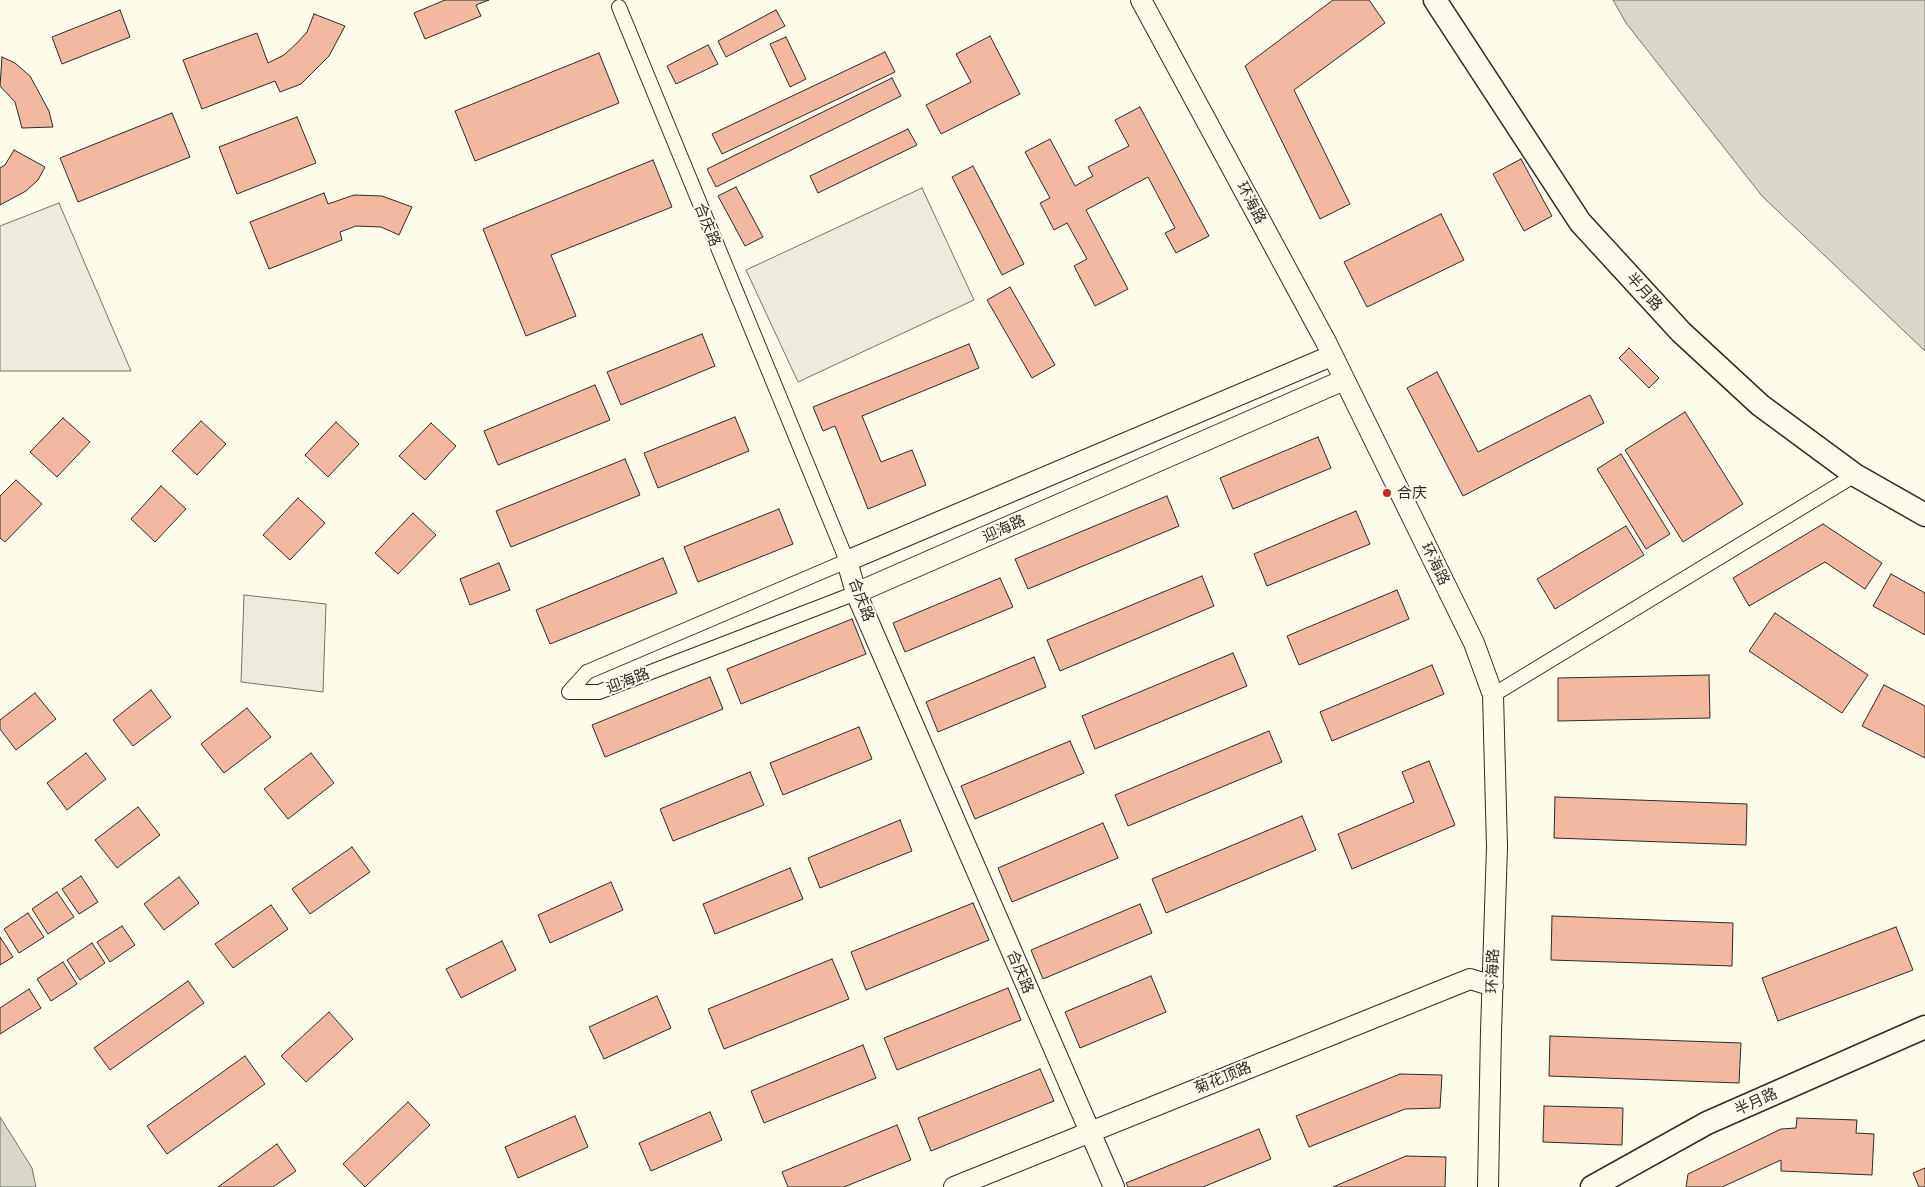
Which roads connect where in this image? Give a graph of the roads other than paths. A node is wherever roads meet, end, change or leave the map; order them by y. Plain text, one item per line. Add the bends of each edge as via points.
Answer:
1 (1141, 0) edge
2 (1435, 0) edge
3 (619, 7) dead end
4 (1331, 356) junction
5 (1344, 380) junction
6 (1855, 475) junction
7 (1925, 515) edge
8 (847, 561) junction
9 (856, 593) junction
10 (1493, 695) junction
11 (1493, 986) junction
12 (1925, 1027) edge
13 (1090, 1132) junction
14 (954, 1187) edge
15 (1114, 1187) edge
16 (1488, 1187) edge
17 (1592, 1187) edge

1 - 4 street, 环海路
2 - 6 main road, 半月路 via 1580,222 1681,332 1760,405
3 - 8 street, 合庆路
4 - 5 street, 环海路
4 - 8 street, 迎海路
5 - 9 street, 迎海路
5 - 10 street, 环海路 via 1474,644
6 - 7 main road, 半月路
6 - 10 street
8 - 9 street, 合庆路
8 - 9 street, 迎海路 via 587,672 569,692 599,692
9 - 13 street, 合庆路
10 - 11 street, 环海路 via 1497,847
11 - 13 street, 菊花顶路 via 1470,979
11 - 16 street, 环海路
12 - 17 main road, 半月路 via 1707,1123
13 - 14 street, 菊花顶路
13 - 15 street, 合庆路

